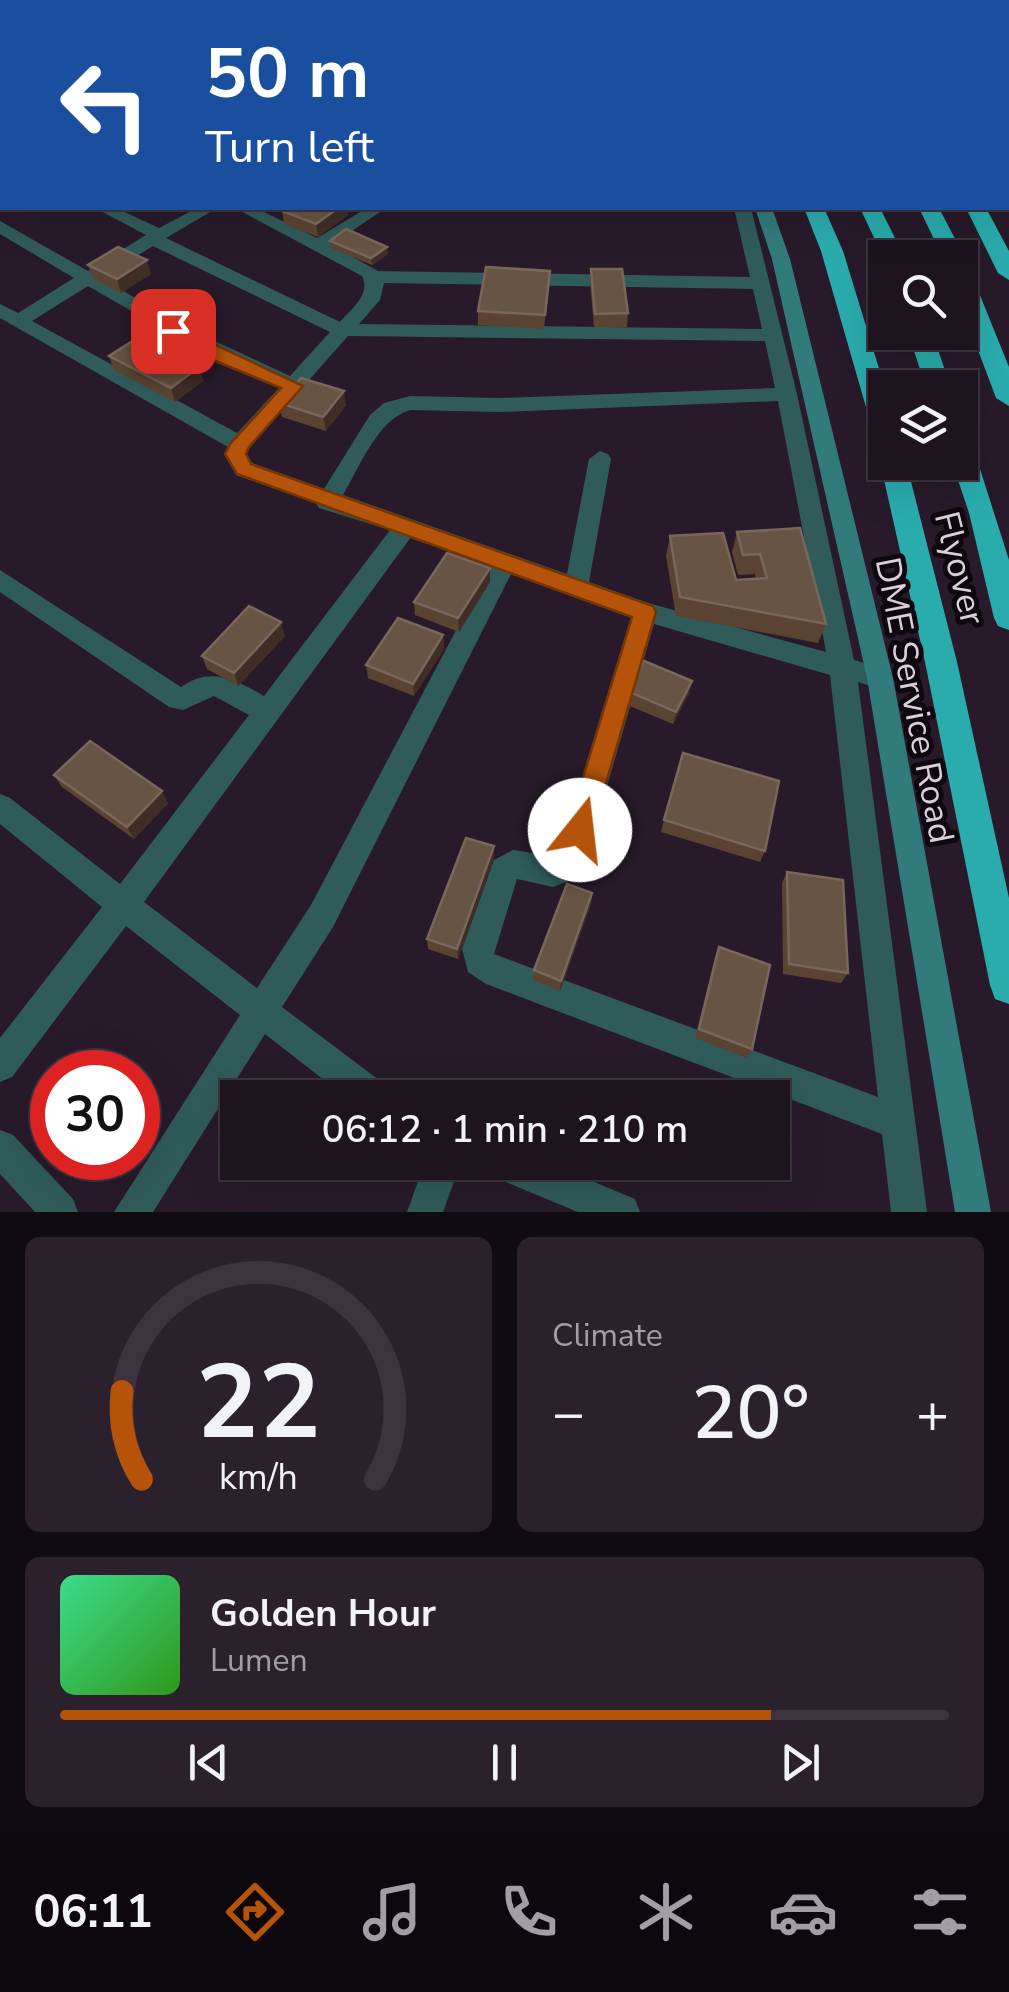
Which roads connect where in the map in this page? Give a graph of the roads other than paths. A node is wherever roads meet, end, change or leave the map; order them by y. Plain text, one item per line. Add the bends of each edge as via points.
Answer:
1 (107, 210) edge
2 (205, 210) edge
3 (247, 210) edge
4 (375, 210) edge
5 (743, 210) edge
6 (764, 210) edge
7 (815, 210) edge
8 (871, 210) edge
9 (930, 210) edge
10 (977, 210) edge
11 (0, 226) edge
12 (156, 237) junction
13 (885, 240) edge
14 (945, 240) edge
15 (318, 245) junction
16 (1009, 273) edge
17 (374, 277) junction
18 (86, 278) junction
19 (761, 283) junction
20 (9, 316) edge
21 (978, 320) edge
22 (344, 330) junction
23 (772, 335) junction
24 (868, 371) edge
25 (294, 386) junction
26 (787, 394) junction
27 (1009, 398) edge
28 (240, 444) junction
29 (600, 458) dead end
30 (897, 480) edge
31 (972, 480) edge
32 (327, 502) junction
33 (404, 529) junction
34 (504, 563) junction
35 (0, 579) edge
36 (576, 589) junction
37 (644, 612) junction
38 (1009, 618) edge
39 (842, 670) junction
40 (880, 678) junction
41 (268, 712) junction
42 (0, 807) edge
43 (123, 905) junction
44 (1009, 986) edge
45 (262, 1012) junction
46 (0, 1065) edge
47 (351, 1080) edge
48 (897, 1122) junction
49 (0, 1148) edge
50 (437, 1180) edge
51 (545, 1180) edge
52 (60, 1212) edge
53 (132, 1212) edge
54 (426, 1212) edge
55 (622, 1212) edge
56 (908, 1212) edge
57 (973, 1212) edge

1 - 12 street
2 - 12 street
3 - 15 street
4 - 15 street
5 - 19 street
6 - 40 main road, DME Service Road
7 - 24 highway
8 - 13 highway
9 - 14 highway
10 - 16 highway
11 - 18 street
12 - 18 street
12 - 22 street
15 - 17 street
17 - 19 street
17 - 22 street via 370,300
18 - 20 street
18 - 25 street via 208,349
19 - 23 street
20 - 28 street
21 - 27 highway
22 - 23 street
22 - 25 street
23 - 26 street
25 - 28 street
26 - 32 street via 410,403 378,420
26 - 39 street
28 - 32 street via 236,454 244,469
29 - 36 street
30 - 44 highway, Flyover
31 - 38 highway
32 - 33 street
33 - 34 street
33 - 41 street
34 - 36 street
34 - 45 street via 388,794
35 - 41 street via 178,698 217,686
36 - 37 street
37 - 39 street
37 - 48 street via 570,866 553,872 513,864 505,870 480,960 486,968
39 - 40 street
39 - 48 street
40 - 57 main road, DME Service Road
41 - 43 street
42 - 43 street
43 - 45 street
43 - 46 street
45 - 47 street
45 - 53 street
48 - 56 street
49 - 52 street
50 - 54 street
51 - 55 street

